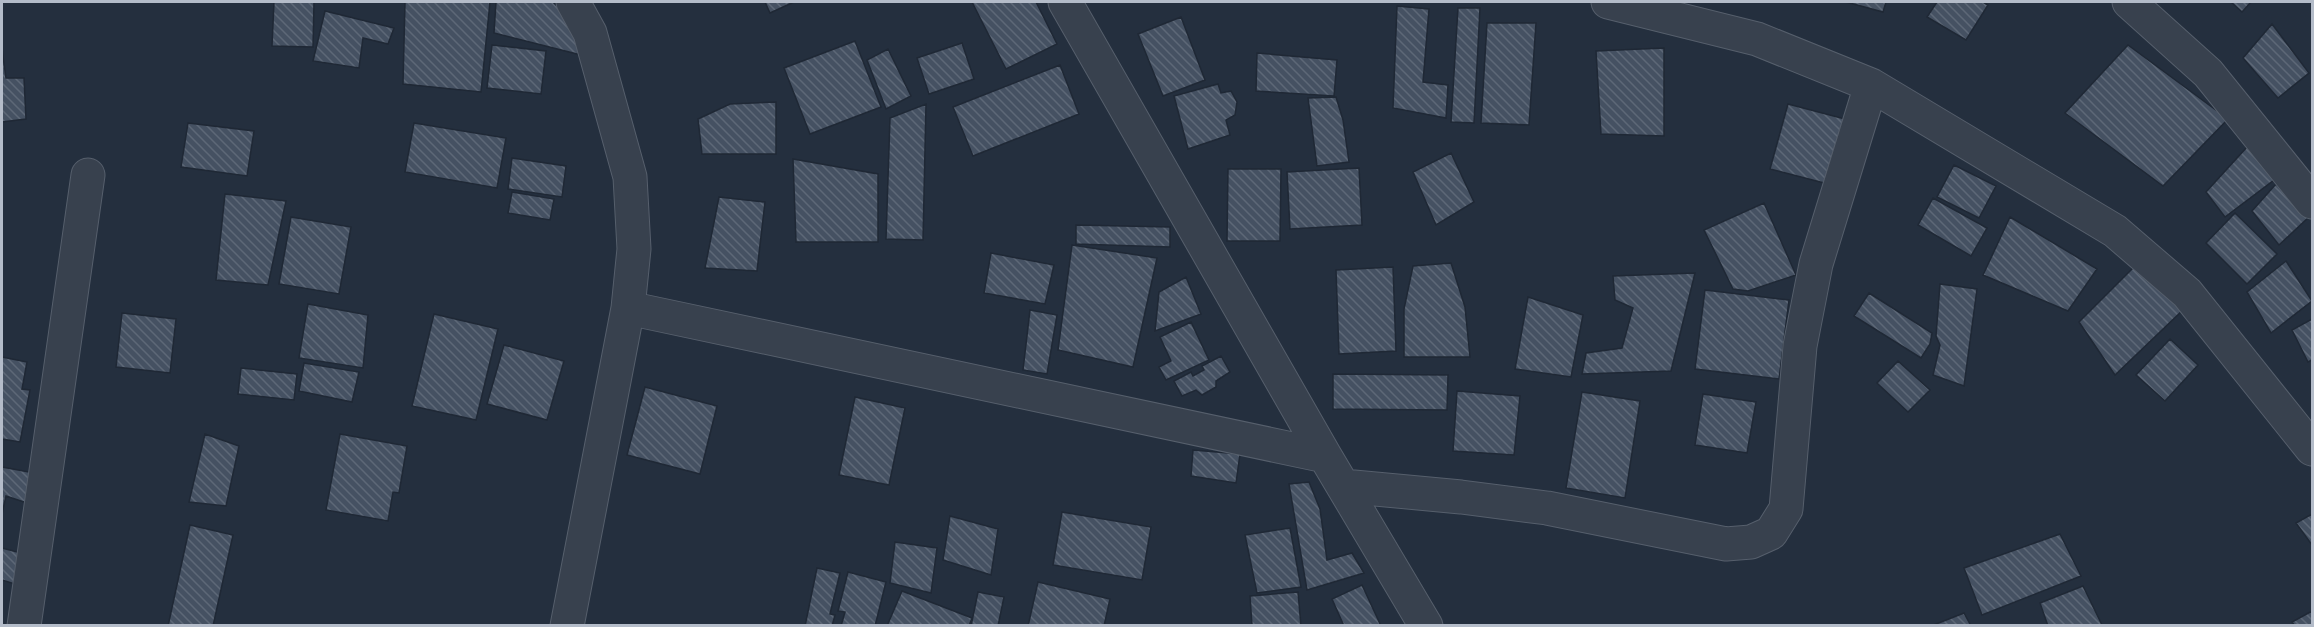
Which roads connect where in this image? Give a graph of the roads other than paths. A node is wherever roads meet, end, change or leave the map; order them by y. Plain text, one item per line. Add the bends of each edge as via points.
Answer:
1 (573, 2) edge
2 (1065, 2) edge
3 (1608, 2) edge
4 (2129, 2) edge
5 (1870, 85) junction
6 (88, 175) dead end
7 (2313, 202) edge
8 (628, 308) junction
9 (2313, 448) edge
10 (1325, 456) junction
11 (1343, 486) junction
12 (24, 626) edge
13 (567, 626) edge
14 (1426, 626) edge

1 - 8 street via 590,33 630,177 634,249
2 - 10 street
3 - 5 street via 1757,39
4 - 7 street via 2208,73
5 - 9 street via 2115,231 2187,293
5 - 11 street via 1816,264 1800,346 1786,509 1771,533 1751,542 1726,544 1547,508
6 - 12 street
8 - 10 street
8 - 13 street
10 - 11 street
11 - 14 street

